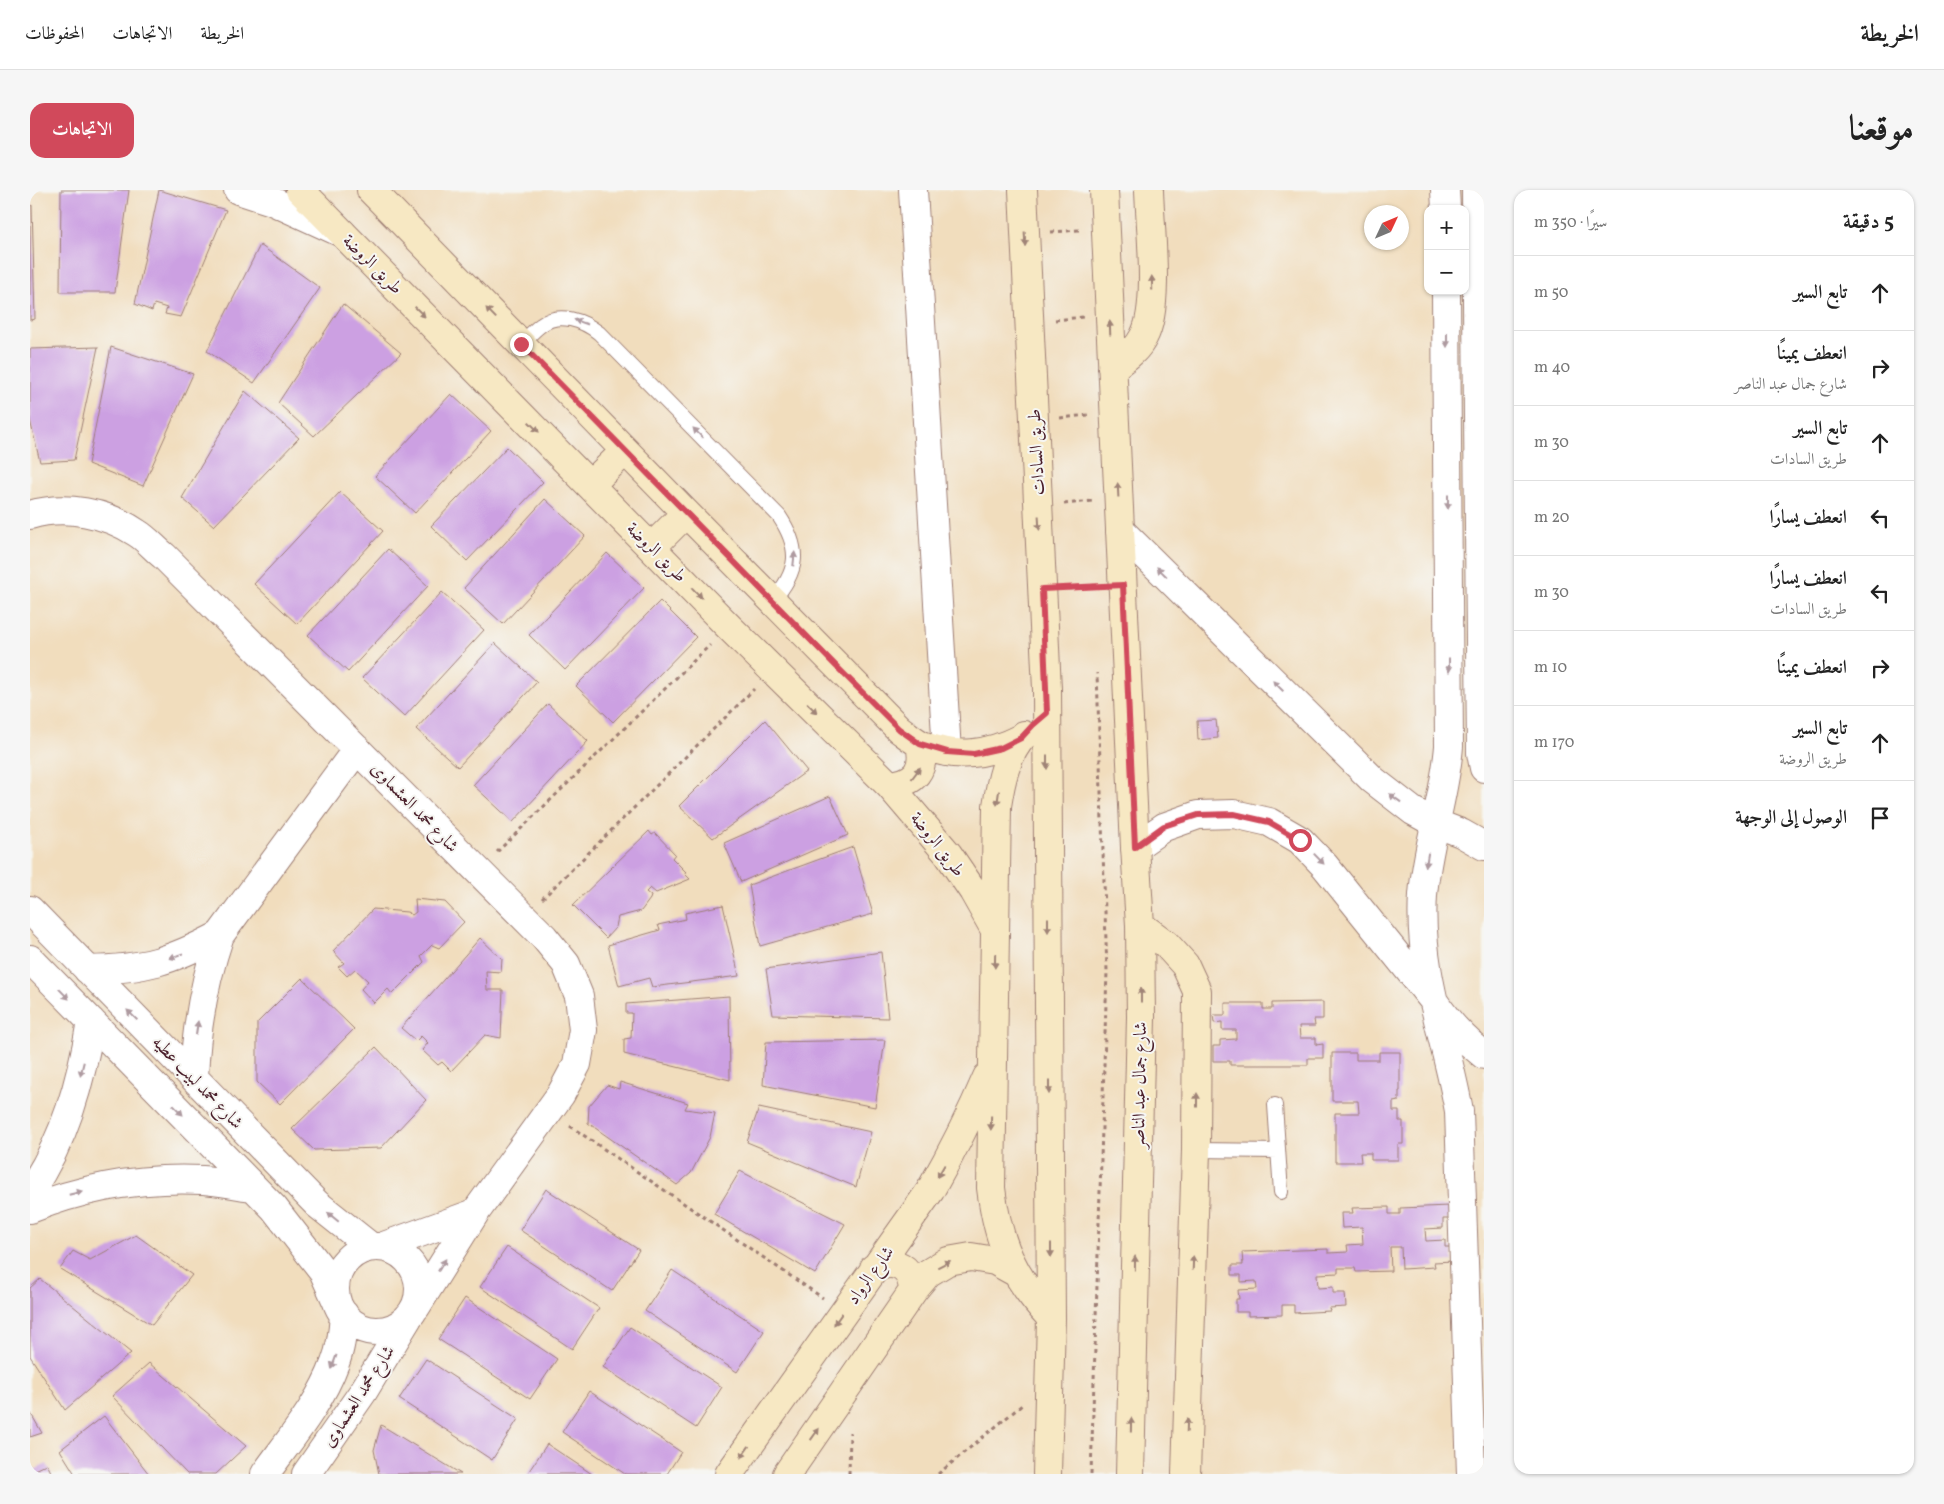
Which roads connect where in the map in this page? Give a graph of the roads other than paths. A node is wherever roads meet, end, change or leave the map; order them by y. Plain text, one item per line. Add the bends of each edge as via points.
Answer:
1 (238, 190) edge
2 (300, 190) edge
3 (371, 190) edge
4 (913, 190) edge
5 (1023, 190) edge
6 (1104, 190) edge
7 (1149, 190) edge
8 (1446, 190) edge
9 (1476, 190) edge
10 (1446, 205) edge
11 (1480, 226) edge
12 (343, 234) junction
13 (1446, 295) edge
14 (521, 344) junction
15 (1112, 368) junction
16 (625, 450) junction
17 (591, 484) junction
18 (686, 513) junction
19 (30, 515) edge
20 (1120, 530) junction
21 (652, 547) junction
22 (772, 601) junction
23 (1047, 713) junction
24 (1021, 738) junction
25 (920, 744) junction
26 (357, 749) junction
27 (947, 752) junction
28 (1484, 768) edge
29 (889, 785) junction
30 (1435, 823) junction
31 (1484, 846) edge
32 (1135, 847) junction
33 (30, 910) edge
34 (1140, 925) junction
35 (996, 930) junction
36 (220, 934) junction
37 (30, 959) edge
38 (88, 970) junction
39 (1433, 1000) junction
40 (91, 1021) junction
41 (1484, 1055) edge
42 (992, 1064) junction
43 (194, 1077) junction
44 (1275, 1106) dead end
45 (1196, 1150) junction
46 (1278, 1151) junction
47 (252, 1187) junction
48 (30, 1191) edge
49 (1281, 1192) dead end
50 (30, 1209) edge
51 (475, 1213) junction
52 (376, 1247) junction
53 (874, 1268) junction
54 (1015, 1272) junction
55 (913, 1291) junction
56 (341, 1308) junction
57 (412, 1312) junction
58 (1051, 1318) junction
59 (265, 1474) edge
60 (306, 1474) edge
61 (729, 1474) edge
62 (787, 1474) edge
63 (1047, 1474) edge
64 (1130, 1474) edge
65 (1186, 1474) edge
66 (1471, 1474) edge

1 - 12 street via 272,201
2 - 12 street, طريق الروضة
14 -> 3 street
4 - 27 street
5 -> 23 street, طريق السادات
15 -> 6 street
15 -> 7 street via 1131,355 1144,336 1152,314
8 - 10 street
9 - 11 street
11 - 28 street via 1481,753
12 -> 17 street, طريق الروضة
13 -> 30 street via 1449,746 1447,772
14 - 16 street
22 -> 14 lane via 785,586 792,569 794,550 790,532 779,516 600,333 587,324 557,319 543,324
20 -> 15 street
16 - 17 street
16 - 18 street
17 - 21 street, طريق الروضة
18 - 21 street
18 - 22 street
19 - 26 street, شارع محمد العشماوى via 72,510 106,517 138,533
30 -> 20 street via 1413,811 1373,780
20 - 32 street, شارع جمال عبد الناصر
21 -> 29 street, طريق الروضة
22 - 25 street via 899,729
23 - 24 street
23 -> 58 street
24 - 27 street via 1001,748 974,754
24 -> 35 street via 1000,782
25 - 27 street
29 -> 25 street via 902,784 913,778 923,756
26 - 36 street
26 - 51 street, شارع محمد العشماوى via 544,937 566,964 580,996 583,1030 577,1064 561,1094
29 - 35 street, طريق الروضة via 948,854
30 - 31 street
30 -> 39 street via 1427,860 1423,914 1426,969
32 - 34 street, شارع جمال عبد الناصر
32 -> 39 street via 1164,826 1198,815 1234,814 1269,822 1300,840 1325,866
33 - 38 street, شارع محمد لبيب عطيه
45 -> 34 street via 1197,991 1185,965 1166,944
64 -> 34 street, شارع جمال عبد الناصر via 1141,1017
35 -> 42 street
36 -> 38 street via 189,951 156,963 123,969
43 -> 36 street via 200,1005
37 -> 40 street, شارع محمد لبيب عطيه
43 -> 38 street, شارع محمد لبيب عطيه
39 - 41 street via 1461,1037
39 - 66 street via 1459,1111
40 -> 47 street, شارع محمد لبيب عطيه
40 -> 48 street via 73,1104 57,1143
42 -> 53 street, شارع الرواد via 974,1108 934,1183
42 -> 54 street via 991,1188 994,1218
52 -> 43 street, شارع محمد لبيب عطيه via 317,1204
44 - 46 lane
45 - 46 lane
65 -> 45 street
46 - 49 lane
50 -> 47 street via 106,1186 155,1180 204,1180
47 - 56 street, شارع محمد لبيب عطيه via 293,1231 323,1271
51 - 52 street
57 -> 51 street, شارع محمد العشماوى
52 - 56 street via 360,1250 341,1266 335,1290
52 - 57 street via 394,1250 406,1257 414,1268 420,1294
53 - 55 street via 896,1264 906,1270 912,1280
53 -> 61 street, شارع الرواد
55 -> 54 street via 928,1273 948,1261 971,1257 994,1261
54 - 58 street via 1031,1297
62 -> 55 street
56 - 57 street via 355,1324 368,1330 382,1331 396,1327
56 -> 59 street, شارع محمد العشماوى via 342,1337 331,1372
57 - 60 street, شارع محمد العشماوى via 363,1392
58 - 63 street

